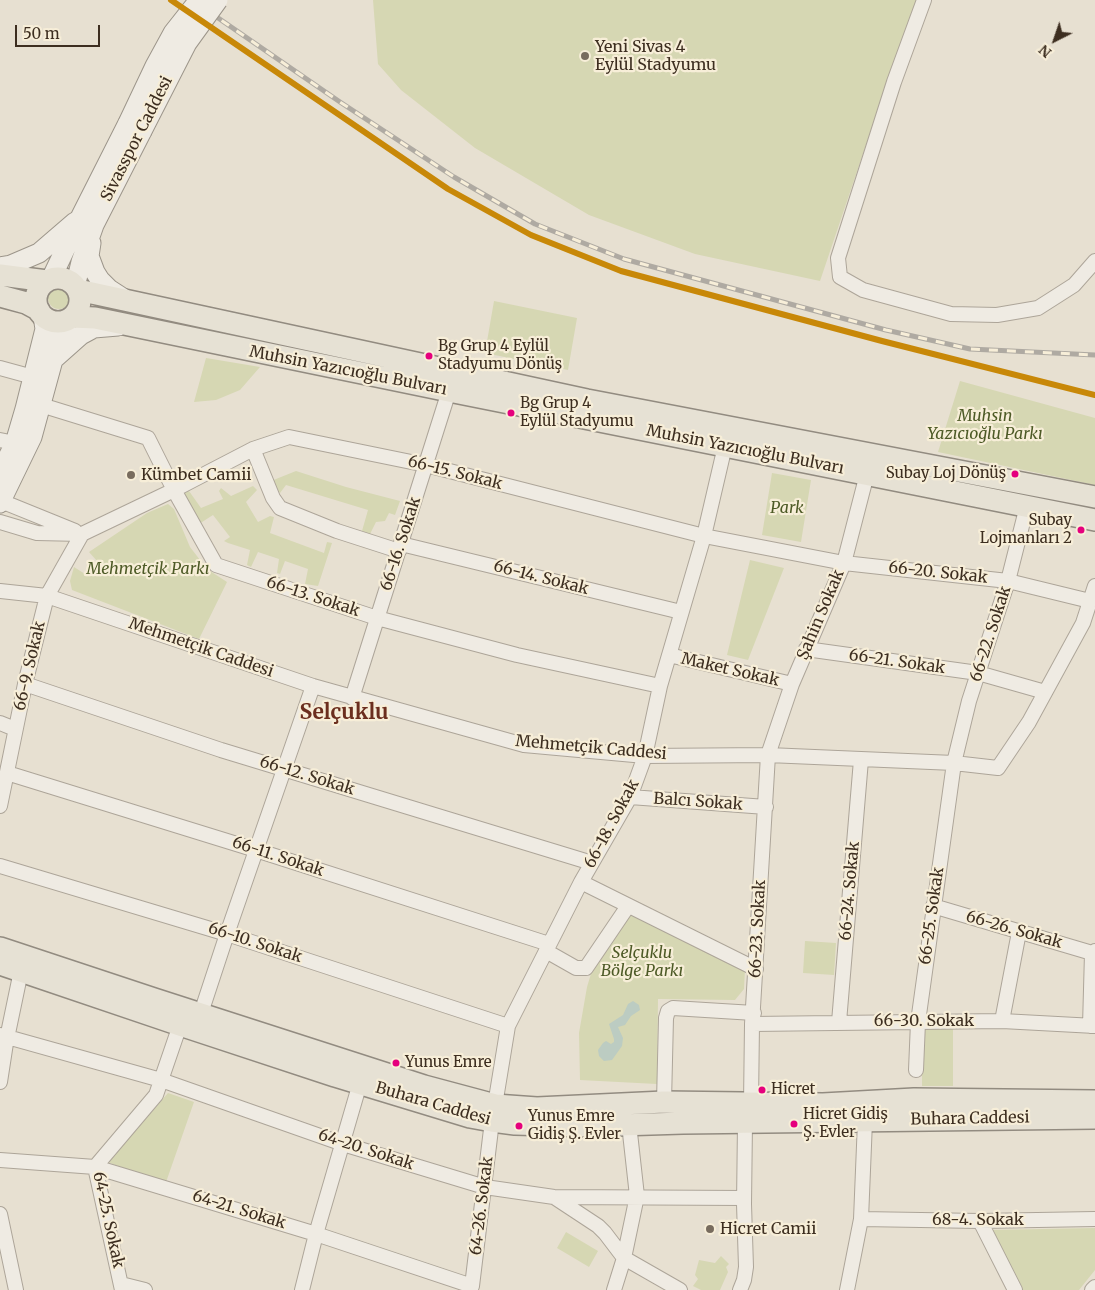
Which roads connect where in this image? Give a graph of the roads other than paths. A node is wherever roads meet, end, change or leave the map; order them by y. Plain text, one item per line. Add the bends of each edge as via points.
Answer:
1 (199, 0) edge
2 (218, 0) edge
3 (924, 0) edge
4 (135, 127) junction
5 (87, 221) junction
6 (1095, 261) edge
7 (0, 267) edge
8 (0, 275) edge
9 (49, 280) junction
10 (77, 288) junction
11 (0, 296) edge
12 (129, 302) junction
13 (41, 313) junction
14 (70, 318) junction
15 (128, 326) junction
16 (53, 360) junction
17 (0, 368) edge
18 (34, 377) junction
19 (449, 391) junction
20 (42, 405) junction
21 (7, 442) edge
22 (726, 446) junction
23 (253, 449) junction
24 (426, 465) junction
25 (0, 473) edge
26 (867, 474) junction
27 (174, 490) junction
28 (1095, 497) edge
29 (1, 502) edge
30 (1027, 506) junction
31 (1095, 520) edge
32 (0, 522) edge
33 (82, 534) junction
34 (704, 536) junction
35 (400, 548) junction
36 (844, 563) junction
37 (1008, 581) junction
38 (1095, 586) edge
39 (0, 591) edge
40 (47, 596) junction
41 (1090, 601) junction
42 (682, 612) junction
43 (377, 618) junction
44 (806, 649) junction
45 (669, 655) junction
46 (978, 674) junction
47 (25, 684) junction
48 (792, 684) junction
49 (313, 686) junction
50 (660, 686) junction
51 (1045, 692) junction
52 (352, 698) junction
53 (0, 724) edge
54 (15, 729) junction
55 (768, 755) junction
56 (645, 756) junction
57 (861, 760) junction
58 (954, 763) junction
59 (284, 769) junction
60 (7, 773) junction
61 (630, 797) junction
62 (0, 806) edge
63 (766, 807) junction
64 (256, 850) junction
65 (592, 863) junction
66 (0, 866) edge
67 (580, 882) junction
68 (628, 906) junction
69 (933, 906) junction
70 (1019, 932) junction
71 (227, 934) junction
72 (0, 948) edge
73 (547, 948) junction
74 (1094, 952) edge
75 (0, 964) edge
76 (756, 969) junction
77 (21, 972) junction
78 (201, 1013) junction
79 (753, 1018) junction
80 (1002, 1021) junction
81 (839, 1022) junction
82 (918, 1022) junction
83 (180, 1025) junction
84 (508, 1026) junction
85 (1093, 1026) edge
86 (4, 1035) edge
87 (916, 1070) dead end
88 (161, 1080) junction
89 (0, 1082) edge
90 (360, 1083) junction
91 (1095, 1101) edge
92 (664, 1102) junction
93 (494, 1113) junction
94 (748, 1113) junction
95 (1095, 1118) edge
96 (865, 1121) junction
97 (629, 1124) junction
98 (343, 1144) junction
99 (0, 1160) edge
100 (95, 1167) junction
101 (485, 1187) junction
102 (636, 1196) junction
103 (554, 1197) junction
104 (744, 1198) junction
105 (0, 1214) edge
106 (861, 1219) junction
107 (1095, 1219) edge
108 (980, 1221) junction
109 (316, 1234) junction
110 (624, 1258) junction
111 (122, 1287) edge
112 (1095, 1287) edge
113 (471, 1288) edge
114 (16, 1290) edge
115 (145, 1290) edge
116 (302, 1290) edge
117 (614, 1290) edge
118 (680, 1290) edge
119 (740, 1290) edge
120 (847, 1290) edge
121 (1015, 1290) edge
122 (1092, 1290) edge

1 - 4 street, Sivasspor Caddesi, bridge via 173,33 155,66
2 - 4 street, Sivasspor Caddesi, bridge
3 - 6 street via 894,82 838,258 840,277 863,290 951,314 997,315 1038,308 1074,285
4 - 5 street, Sivasspor Caddesi
5 - 7 street via 39,252
5 - 9 street, Sivasspor Caddesi
5 - 10 street, Sivasspor Caddesi
5 - 12 street via 91,265 100,280
8 - 9 main road, Muhsin Yazıcıoğlu Bulvarı
9 - 10 main road, Muhsin Yazıcıoğlu Bulvarı via 65,279
9 - 13 main road via 37,294 36,302
10 - 12 main road, Muhsin Yazıcıoğlu Bulvarı
10 - 14 main road via 80,305
11 - 13 main road, Muhsin Yazıcıoğlu Bulvarı via 26,303
12 - 28 main road, Muhsin Yazıcıoğlu Bulvarı via 587,400
13 - 14 main road, Muhsin Yazıcıoğlu Bulvarı via 54,321
13 - 18 street via 45,330
14 - 15 main road, Muhsin Yazıcıoğlu Bulvarı via 95,318
14 - 16 street
15 - 16 street via 94,328
15 - 19 main road, Muhsin Yazıcıoğlu Bulvarı
16 - 20 street
17 - 18 street
18 - 21 street
19 - 22 main road, Muhsin Yazıcıoğlu Bulvarı
19 - 24 street, 66-16. Sokak
20 - 27 street, 66-13. Sokak via 148,438
20 - 29 street via 32,437
21 - 25 street
22 - 26 main road, Muhsin Yazıcıoğlu Bulvarı
22 - 34 street, 66-18. Sokak
23 - 24 street, 66-15. Sokak via 288,437
23 - 27 street, 66-15. Sokak
23 - 35 street, 66-14. Sokak via 280,508 337,531
24 - 34 street, 66-15. Sokak
24 - 35 street, 66-16. Sokak
26 - 30 main road, Muhsin Yazıcıoğlu Bulvarı
26 - 36 street, Şahin Sokak
27 - 33 street, 66-15. Sokak
27 - 43 street, 66-13. Sokak via 216,565
29 - 33 street
30 - 31 main road, Muhsin Yazıcıoğlu Bulvarı
30 - 37 street, 66-22. Sokak
32 - 33 street via 36,534
33 - 40 street, 66-9. Sokak
34 - 36 street, 66-15. Sokak
34 - 42 street, 66-18. Sokak
35 - 42 street, 66-14. Sokak
35 - 43 street, 66-16. Sokak
36 - 37 street, 66-20. Sokak
36 - 44 street, Şahin Sokak
37 - 41 street, 66-20. Sokak
37 - 46 street, 66-22. Sokak
38 - 41 street, Mehmetçik Caddesi
39 - 40 street, Mehmetçik Caddesi
40 - 47 street, 66-9. Sokak
40 - 49 street, Mehmetçik Caddesi
41 - 51 street, Mehmetçik Caddesi via 1083,622
42 - 45 street, 66-18. Sokak
43 - 50 street, 66-13. Sokak via 517,655
43 - 52 street, 66-16. Sokak
44 - 46 street, 66-21. Sokak
44 - 48 street, Şahin Sokak
45 - 48 street, Maket Sokak
45 - 50 street, 66-18. Sokak
46 - 51 street, 66-21. Sokak
46 - 58 street, 66-22. Sokak
47 - 54 street, 66-9. Sokak
47 - 59 street, 66-12. Sokak
48 - 55 street, Şahin Sokak
49 - 52 street, Mehmetçik Caddesi
49 - 59 street
50 - 56 street, 66-18. Sokak
51 - 58 street, Mehmetçik Caddesi via 998,768
52 - 56 street, Mehmetçik Caddesi via 524,745
53 - 54 street
54 - 60 street, 66-9. Sokak
55 - 56 street, Mehmetçik Caddesi
55 - 57 street, Mehmetçik Caddesi
55 - 63 street, 66-23. Sokak
56 - 61 street, 66-18. Sokak
57 - 58 street, Mehmetçik Caddesi
57 - 81 street, 66-24. Sokak
58 - 69 street, 66-25. Sokak
59 - 64 street
59 - 65 street, 66-12. Sokak
60 - 62 street, 66-9. Sokak
60 - 64 street, 66-11. Sokak
61 - 63 street, Balcı Sokak
61 - 65 street, 66-18. Sokak
63 - 76 street, 66-23. Sokak
64 - 71 street
64 - 73 street, 66-11. Sokak
65 - 67 street, 66-18. Sokak
66 - 71 street, 66-10. Sokak
67 - 68 street
67 - 73 street, 66-18. Sokak
68 - 73 street, 66-11. Sokak via 589,967 580,969
68 - 76 street
69 - 70 street, 66-26. Sokak
69 - 82 street, 66-25. Sokak
70 - 74 street, 66-26. Sokak
70 - 80 street
71 - 78 street
71 - 84 street, 66-10. Sokak
72 - 78 main road, Buhara Caddesi
73 - 84 street, 66-18. Sokak
74 - 85 street
75 - 77 main road, Buhara Caddesi
76 - 79 street, 66-23. Sokak
77 - 83 main road, Buhara Caddesi
77 - 86 street
78 - 93 main road, Buhara Caddesi via 424,1086
79 - 81 street, 66-30. Sokak
79 - 92 street, 66-30. Sokak via 673,1008 668,1011
79 - 94 street, 66-23. Sokak
80 - 82 street, 66-30. Sokak
80 - 85 street, 66-30. Sokak
81 - 82 street, 66-30. Sokak
82 - 87 street, 66-25. Sokak
83 - 88 street, 64-25. Sokak
83 - 90 main road, Buhara Caddesi
84 - 93 street, 66-18. Sokak
86 - 88 street, 64-20. Sokak
86 - 89 street
88 - 98 street, 64-20. Sokak
88 - 100 street, 64-25. Sokak via 156,1095
90 - 93 main road, Buhara Caddesi via 470,1117
90 - 98 street
91 - 94 main road, Buhara Caddesi via 912,1099 823,1104
92 - 93 main road, Buhara Caddesi
92 - 94 main road, Buhara Caddesi
93 - 97 main road, Buhara Caddesi via 538,1125
93 - 101 street, 64-26. Sokak
94 - 96 main road, Buhara Caddesi
94 - 97 main road, Buhara Caddesi
94 - 104 street, 66-23. Sokak
95 - 96 main road, Buhara Caddesi
96 - 106 street
97 - 102 street
98 - 101 street, 64-20. Sokak
98 - 109 street
99 - 100 street, 64-21. Sokak
100 - 109 street, 64-21. Sokak
100 - 111 street, 64-25. Sokak
101 - 103 street, 64-20. Sokak
101 - 113 street, 64-26. Sokak
102 - 103 street, 64-20. Sokak
102 - 104 street, 64-20. Sokak
102 - 110 street
103 - 110 street via 598,1226
104 - 119 street, 66-23. Sokak via 746,1267
105 - 114 street
106 - 108 street, 68-4. Sokak
106 - 120 street
107 - 108 street, 68-4. Sokak
108 - 121 street
109 - 113 street, 64-21. Sokak
109 - 116 street
110 - 117 street
110 - 118 street
111 - 115 street
112 - 122 street

